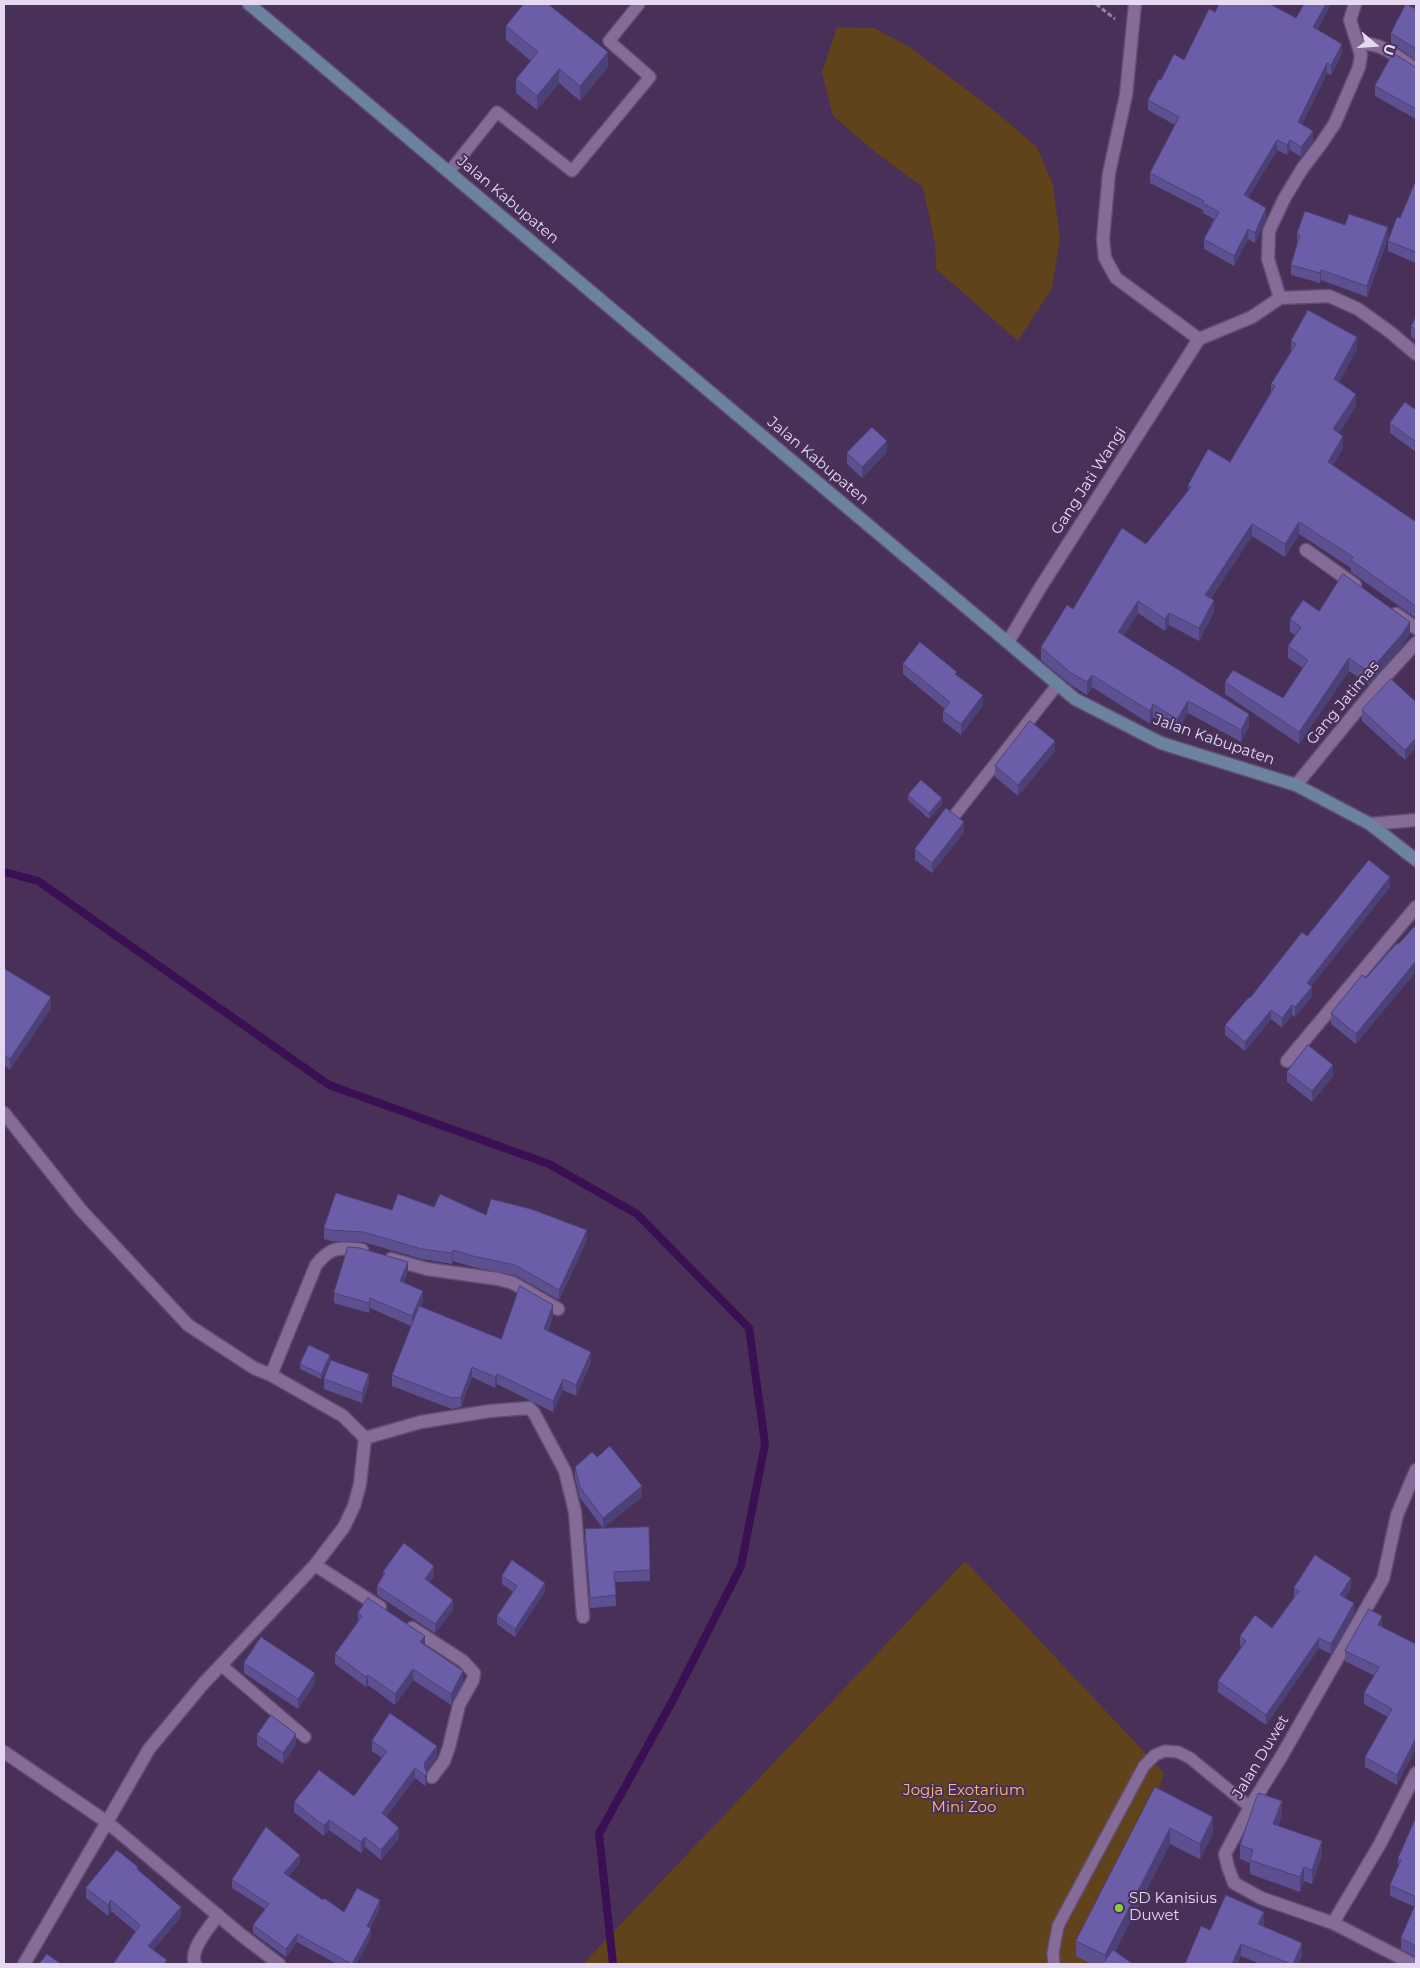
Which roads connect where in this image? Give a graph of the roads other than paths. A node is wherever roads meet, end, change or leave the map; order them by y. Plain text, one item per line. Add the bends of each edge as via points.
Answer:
1 (249, 4) edge
2 (639, 4) edge
3 (1135, 4) edge
4 (1355, 4) edge
5 (1358, 45) junction
6 (1416, 69) edge
7 (449, 172) junction
8 (1280, 298) junction
9 (1199, 339) junction
10 (1416, 354) edge
11 (1306, 550) dead end
12 (1369, 595) edge
13 (1385, 606) edge
14 (1416, 628) edge
15 (1008, 642) junction
16 (1416, 643) edge
17 (1058, 684) junction
18 (1296, 785) junction
19 (954, 816) edge
20 (1416, 820) edge
21 (1370, 824) junction
22 (1416, 860) edge
23 (1416, 907) edge
24 (1287, 1061) dead end
25 (4, 1113) edge
26 (558, 1309) dead end
27 (271, 1375) junction
28 (365, 1438) junction
29 (1416, 1470) edge
30 (316, 1565) junction
31 (584, 1617) dead end
32 (221, 1665) junction
33 (305, 1736) dead end
34 (4, 1752) edge
35 (1416, 1773) edge
36 (432, 1777) dead end
37 (1250, 1807) junction
38 (107, 1822) junction
39 (218, 1915) junction
40 (1333, 1923) junction
41 (24, 1964) edge
42 (195, 1964) edge
43 (278, 1964) edge
44 (1054, 1964) edge
45 (1413, 1964) edge

1 - 7 main road, Jalan Kabupaten
2 - 7 lane via 609,41 650,77 572,171 497,112
3 - 9 street via 1126,95 1110,173 1103,239 1105,258 1116,278
4 - 5 street via 1350,20
5 - 6 street via 1380,46
5 - 8 street via 1361,55 1359,68 1335,123 1302,169 1269,231 1268,259
7 - 15 main road, Jalan Kabupaten
8 - 9 street via 1252,317
8 - 10 street via 1330,296 1358,309
9 - 15 street, Gang Jati Wangi
11 - 12 street
13 - 14 street
15 - 17 main road, Jalan Kabupaten
16 - 18 street, Gang Jatimas
17 - 18 main road, Jalan Kabupaten via 1075,699 1161,743
17 - 19 lane
18 - 21 main road, Jalan Kabupaten
20 - 21 street
21 - 22 main road, Jalan Kabupaten
23 - 24 street
25 - 27 street via 81,1210 188,1325 254,1368
26 - 27 street via 506,1281 420,1267 361,1250 335,1248 316,1264
27 - 28 street via 343,1416
28 - 30 street via 354,1506 344,1527
28 - 31 street via 421,1422 529,1408 564,1471 575,1512
29 - 37 street, Jalan Duwet via 1397,1515 1383,1579
30 - 32 street
30 - 36 street via 463,1661 474,1673 460,1705 444,1761
32 - 33 lane
32 - 38 street via 149,1749
34 - 38 street
35 - 40 street via 1384,1836
37 - 40 street, Jalan Duwet via 1226,1854 1234,1883 1262,1898
37 - 44 lane via 1190,1758 1178,1752 1154,1755 1144,1766 1058,1926 1052,1953
38 - 39 street
38 - 41 street
39 - 42 street via 196,1948
39 - 43 street
40 - 45 street, Jalan Duwet

